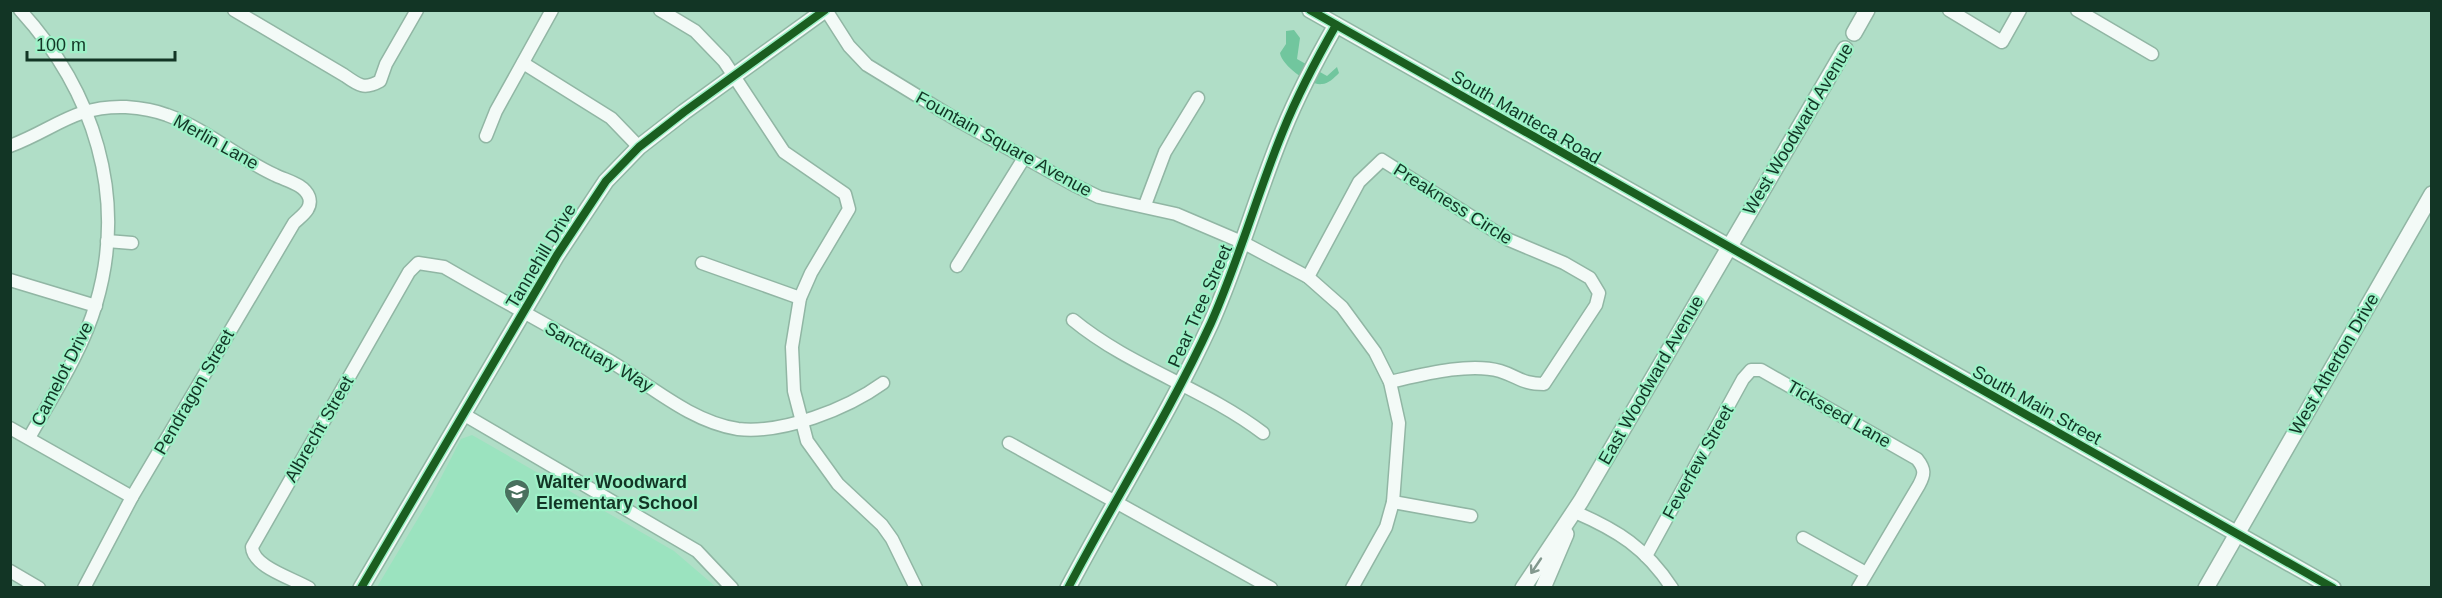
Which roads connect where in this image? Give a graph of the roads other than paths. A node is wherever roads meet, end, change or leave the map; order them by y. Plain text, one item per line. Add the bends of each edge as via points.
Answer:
1 (20, 10) edge
2 (234, 10) edge
3 (417, 10) edge
4 (552, 10) edge
5 (660, 10) edge
6 (826, 10) edge
7 (1310, 10) edge
8 (1867, 10) edge
9 (1949, 10) edge
10 (2020, 10) edge
11 (2077, 10) edge
12 (1336, 25) junction
13 (1854, 33) joint
14 (1845, 49) joint
15 (2152, 54) dead end
16 (523, 63) junction
17 (734, 75) junction
18 (1198, 98) dead end
19 (86, 110) junction
20 (486, 136) dead end
21 (10, 146) edge
22 (639, 147) junction
23 (1024, 158) junction
24 (2432, 194) edge
25 (310, 201) joint
26 (1145, 206) junction
27 (107, 241) junction
28 (132, 243) dead end
29 (1244, 243) junction
30 (1728, 247) junction
31 (702, 263) dead end
32 (957, 266) dead end
33 (1308, 278) junction
34 (10, 280) edge
35 (800, 298) junction
36 (390, 305) joint
37 (96, 306) junction
38 (524, 313) junction
39 (1073, 320) dead end
40 (1751, 370) joint
41 (883, 382) dead end
42 (1390, 382) junction
43 (1181, 384) junction
44 (463, 414) junction
45 (801, 421) junction
46 (10, 428) edge
47 (1263, 433) dead end
48 (29, 438) junction
49 (1009, 442) dead end
50 (132, 497) junction
51 (1116, 501) junction
52 (1393, 502) junction
53 (1575, 512) junction
54 (1471, 516) dead end
55 (2237, 534) junction
56 (1803, 538) dead end
57 (1646, 556) junction
58 (10, 571) edge
59 (1866, 573) junction
60 (39, 588) edge
61 (84, 588) edge
62 (309, 588) edge
63 (361, 588) edge
64 (732, 588) edge
65 (916, 588) edge
66 (1068, 588) edge
67 (1271, 588) edge
68 (1352, 588) edge
69 (1523, 588) edge
70 (1543, 588) edge
71 (1672, 588) edge
72 (1858, 588) edge
73 (2206, 588) edge
74 (2333, 588) edge

1 - 19 street, Camelot Drive via 53,49
2 - 3 street via 360,87 380,81
4 - 16 street
5 - 17 street via 695,31
6 - 17 street, Tannehill Drive
6 - 23 street, Fountain Square Avenue via 849,46 867,65
7 - 12 street, South Manteca Road
8 - 13 street, West Woodward Avenue
9 - 10 street via 2002,42
11 - 15 street
12 - 29 street, Pear Tree Street via 1282,132
12 - 30 street, South Manteca Road
13 - 14 street, West Woodward Avenue
14 - 30 street, West Woodward Avenue
16 - 20 street
16 - 22 street via 611,118
17 - 22 street, Tannehill Drive
17 - 35 street via 784,152 845,194 849,202 841,226
18 - 26 street via 1165,152
19 - 21 street, Merlin Lane
19 - 25 street, Merlin Lane via 127,107 166,115 274,175 296,183
19 - 27 street, Camelot Drive via 104,175
22 - 38 street, Tannehill Drive via 606,181 577,221
23 - 26 street, Fountain Square Avenue via 1099,197
23 - 32 street
24 - 55 street, West Atherton Drive
25 - 50 street, Pendragon Street
26 - 29 street, Fountain Square Avenue via 1176,214
27 - 28 street
27 - 37 street, Camelot Drive
29 - 33 street, Fountain Square Avenue
29 - 43 street, Pear Tree Street
30 - 53 street, East Woodward Avenue
30 - 55 street, South Main Street
31 - 35 street
33 - 42 street, Fountain Square Avenue via 1342,307
33 - 42 street, Preakness Circle via 1359,182 1382,160 1507,239 1590,278 1599,293 1596,305 1544,384 1527,384 1499,371 1450,369
34 - 37 street
35 - 45 street via 792,366
36 - 38 street, Sanctuary Way via 409,272 423,262 444,267
36 - 62 street, Albrecht Street via 255,539 253,554 258,563
37 - 48 street, Camelot Drive via 78,352
38 - 44 street, Tannehill Drive
38 - 45 street, Sanctuary Way via 696,415 719,424 756,429
39 - 43 street via 1101,342
40 - 57 street, Feverfew Street
40 - 59 street, Tickseed Lane via 1761,370 1923,466 1919,485
41 - 45 street, Sanctuary Way via 860,399
42 - 52 street, Fountain Square Avenue via 1399,423
43 - 47 street via 1224,405
43 - 51 street, Pear Tree Street
44 - 63 street, Tannehill Drive
44 - 64 street via 697,551
45 - 65 street via 807,441 838,484 892,539
46 - 48 street
48 - 50 street
49 - 51 street
50 - 61 street, Pendragon Street
51 - 66 street, Pear Tree Street
51 - 67 street
52 - 54 street
52 - 68 street, Fountain Square Avenue via 1386,527
53 - 57 street via 1623,535
53 -> 69 street, East Woodward Avenue
53 - 70 street, East Woodward Avenue
55 - 73 street, West Atherton Drive
55 - 74 street, South Main Street
56 - 59 street
57 - 71 street
58 - 60 street
59 - 72 street

